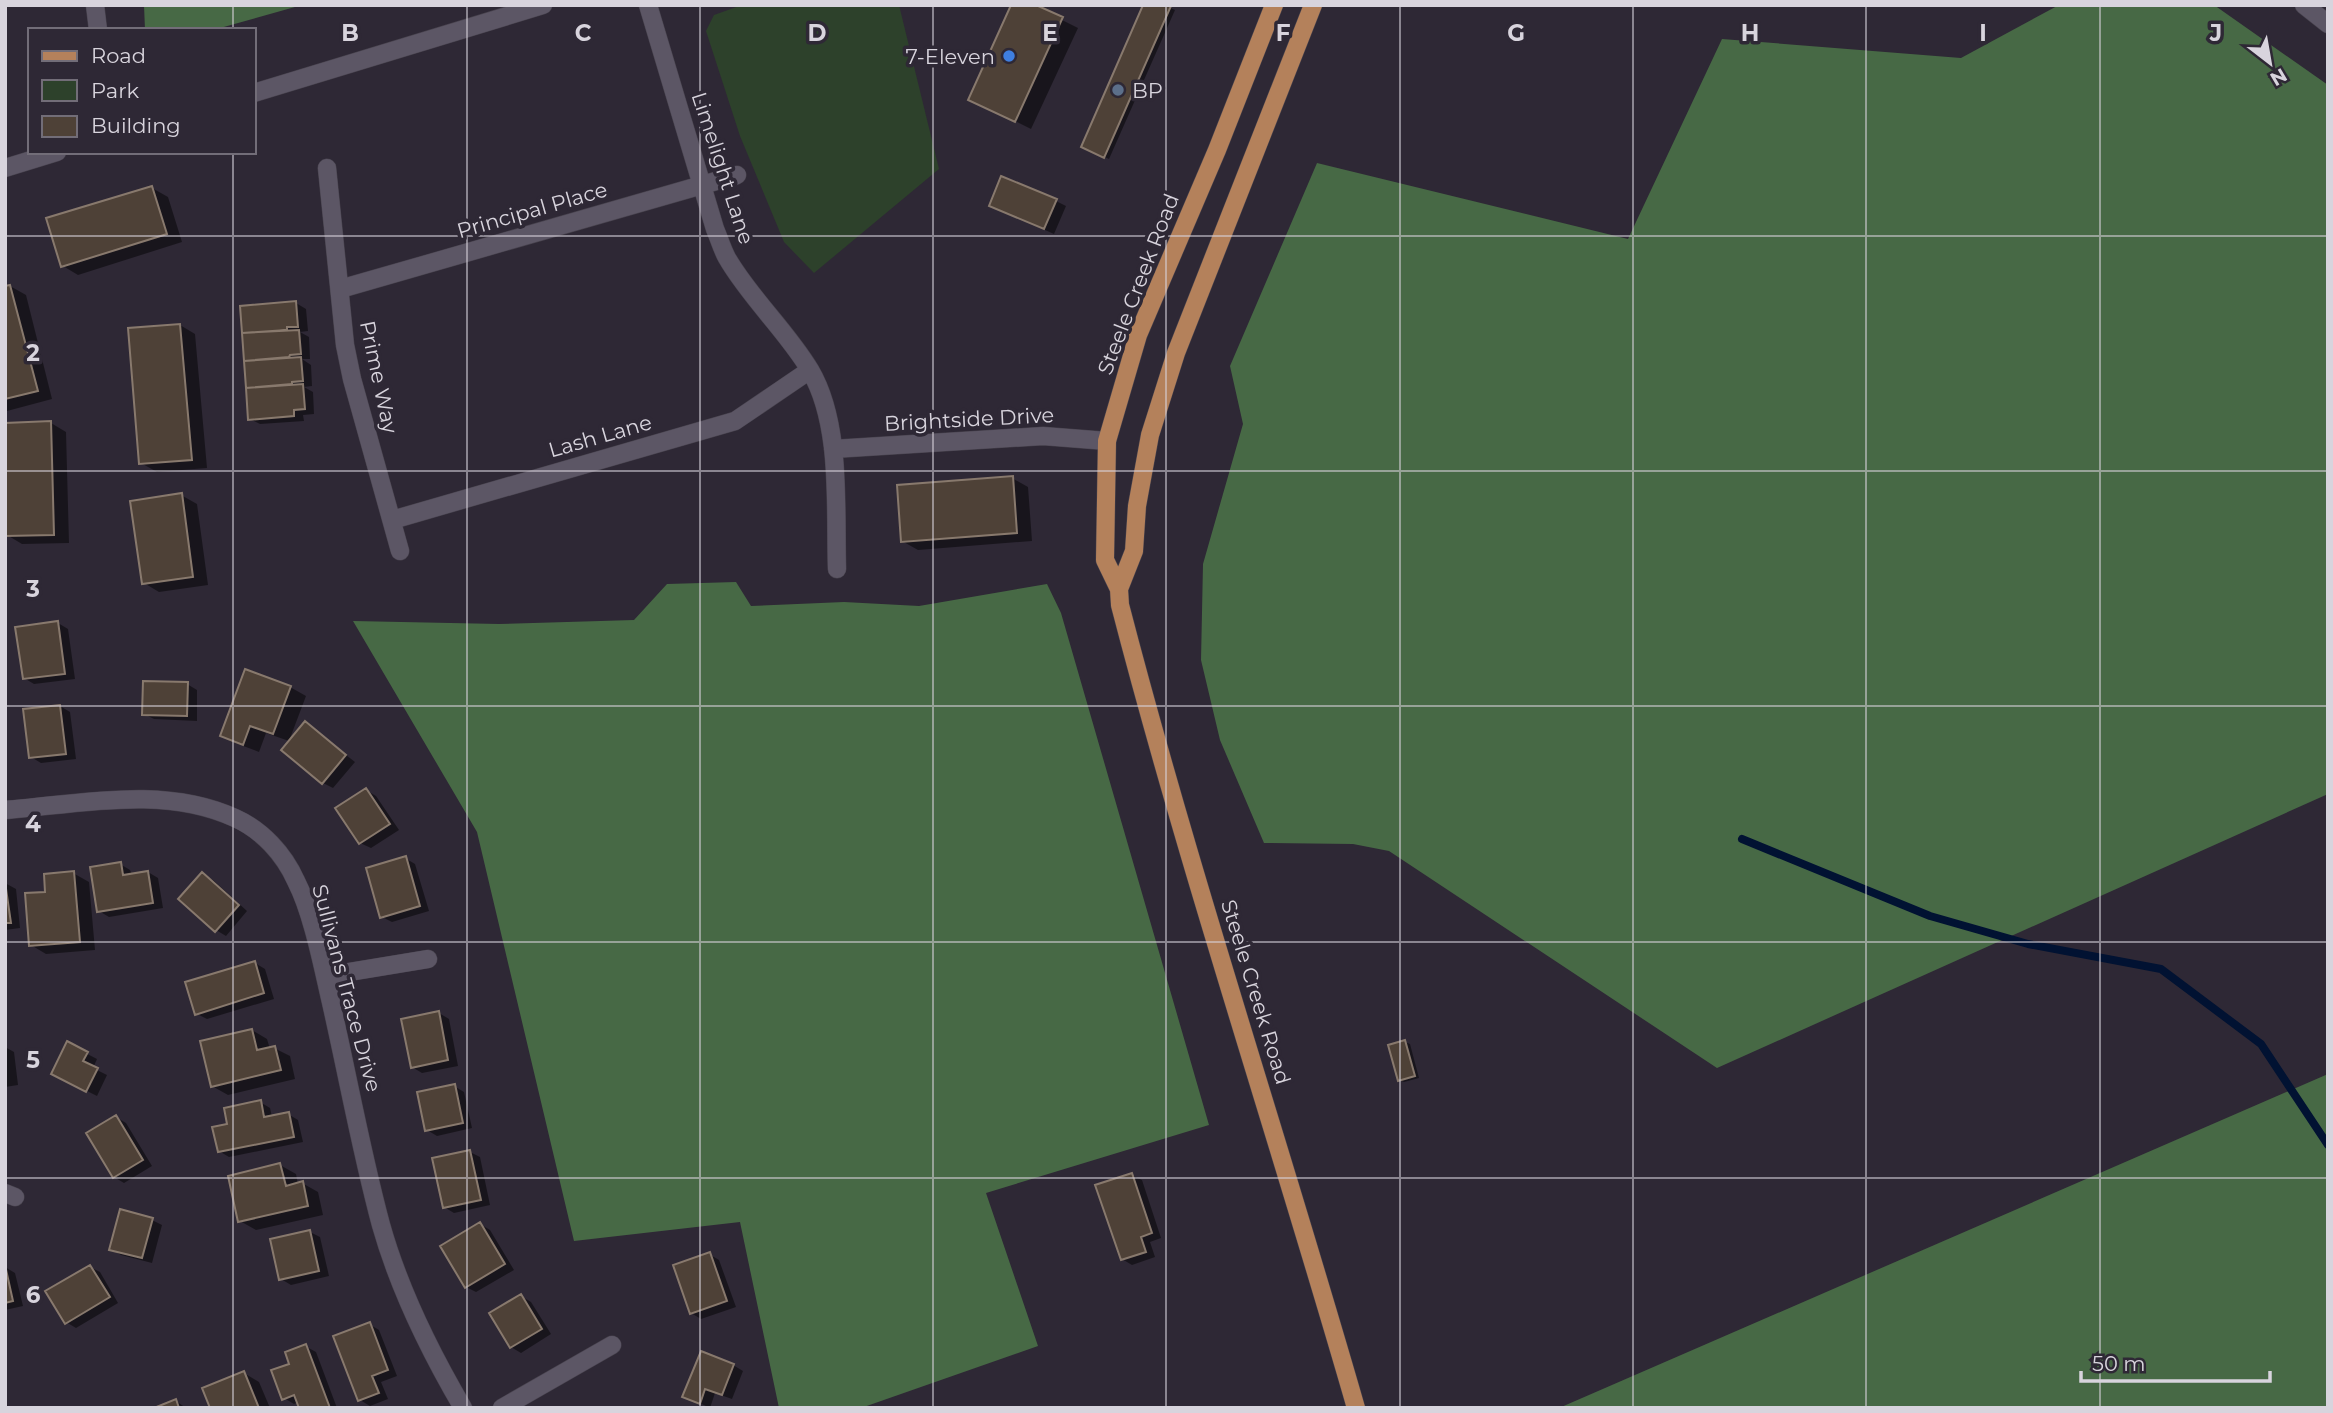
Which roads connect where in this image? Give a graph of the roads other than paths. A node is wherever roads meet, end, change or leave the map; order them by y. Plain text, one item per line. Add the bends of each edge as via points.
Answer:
1 (95, 5) edge
2 (543, 5) edge
3 (648, 5) edge
4 (1274, 5) edge
5 (1313, 5) edge
6 (2304, 5) edge
7 (2328, 24) edge
8 (98, 28) edge
9 (256, 92) edge
10 (50, 154) edge
11 (5, 168) edge
12 (327, 168) dead end
13 (737, 175) dead end
14 (702, 184) junction
15 (340, 289) junction
16 (810, 370) junction
17 (1107, 441) junction
18 (833, 449) junction
19 (392, 520) junction
20 (400, 551) dead end
21 (837, 569) dead end
22 (1119, 589) junction
23 (5, 810) edge
24 (428, 959) dead end
25 (325, 976) junction
26 (612, 1345) dead end
27 (463, 1408) edge
28 (502, 1408) edge
29 (1356, 1408) edge

1 - 8 street
2 - 9 street
3 - 14 street, Limelight Lane
4 - 17 main road, Steele Creek Road via 1138,335
5 - 22 main road via 1176,353 1150,436 1134,551
6 - 7 street
10 - 11 street
12 - 15 street, Prime Way
13 - 14 street, Principal Place
14 - 15 street, Principal Place
14 - 16 street, Limelight Lane via 726,256
15 - 19 street, Prime Way via 352,379
16 - 18 street, Limelight Lane via 820,390
16 - 19 street, Lash Lane via 736,421
17 - 18 street, Brightside Drive via 1043,436
17 - 22 main road, Steele Creek Road via 1105,560
18 - 21 street, Limelight Lane
19 - 20 street, Prime Way
22 - 29 main road, Steele Creek Road via 1148,715
23 - 25 street, Sullivans Trace Drive via 136,799 204,805 237,819 281,855 297,882
24 - 25 street
25 - 27 street, Sullivans Trace Drive via 381,1224 406,1296
26 - 28 street

